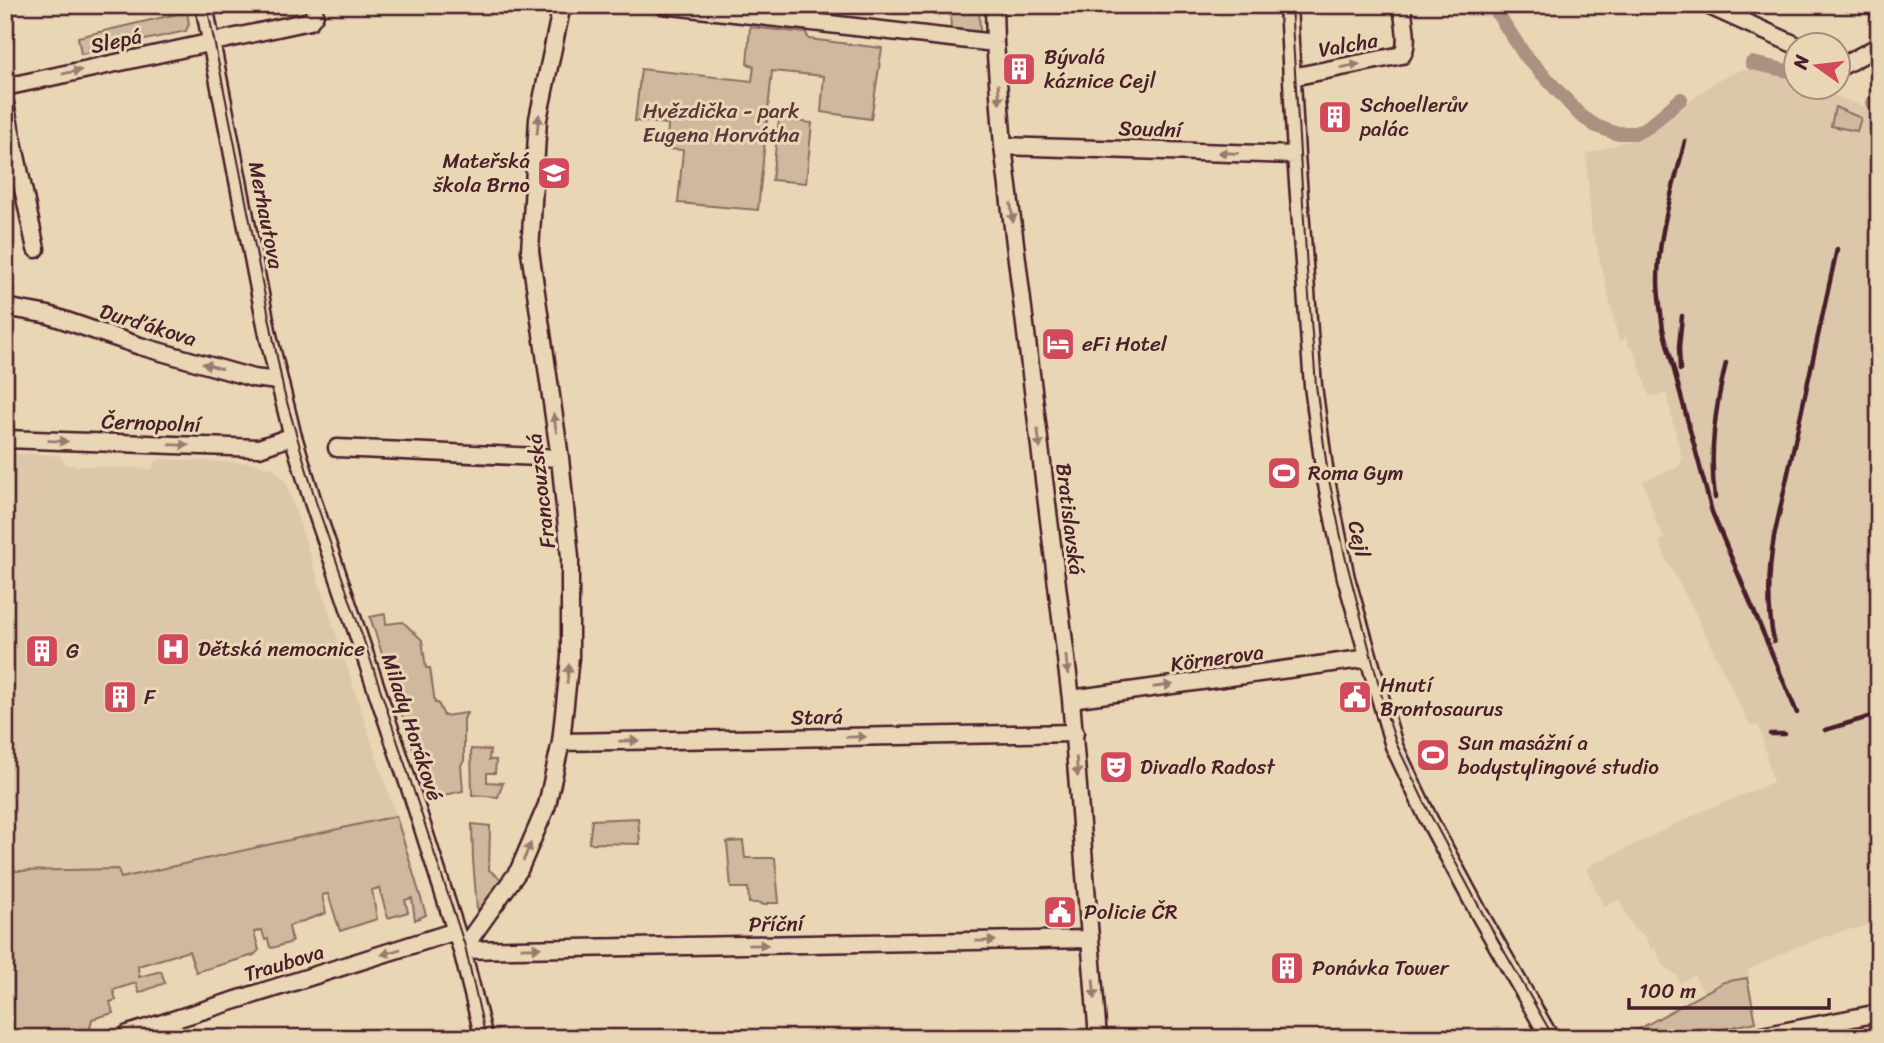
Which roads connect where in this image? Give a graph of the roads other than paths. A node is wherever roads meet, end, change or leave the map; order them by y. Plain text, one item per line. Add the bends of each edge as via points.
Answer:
1 (204, 5) edge
2 (562, 5) edge
3 (663, 5) edge
4 (994, 5) edge
5 (1288, 5) edge
6 (1402, 5) edge
7 (1707, 5) edge
8 (1875, 5) edge
9 (736, 10) edge
10 (1879, 11) edge
11 (315, 14) dead end
12 (1783, 39) edge
13 (211, 42) junction
14 (995, 43) junction
15 (1879, 46) edge
16 (1853, 59) edge
17 (1292, 77) junction
18 (5, 87) edge
19 (5, 104) edge
20 (1003, 146) junction
21 (1296, 155) junction
22 (36, 249) dead end
23 (5, 307) edge
24 (278, 381) junction
25 (292, 434) junction
26 (5, 439) edge
27 (337, 447) dead end
28 (560, 458) junction
29 (1369, 658) junction
30 (1071, 699) junction
31 (1075, 733) junction
32 (561, 742) junction
33 (456, 932) junction
34 (1090, 940) junction
35 (463, 950) junction
36 (1879, 1013) edge
37 (128, 1038) edge
38 (484, 1038) edge
39 (1098, 1038) edge
40 (1550, 1038) edge
41 (1752, 1038) edge

1 - 13 street, Merhautova
28 -> 2 street, Francouzská via 530,251 538,119
3 - 9 street
4 - 14 street, Bratislavská
5 - 17 street, Cejl
17 -> 6 street, Valcha via 1402,55
7 - 12 street
8 - 10 street
9 - 14 street
11 - 13 street, Slepá via 310,21
18 -> 13 street, Slepá
13 - 24 street, Merhautova
14 -> 20 street, Bratislavská
15 - 16 street
17 - 21 street, Cejl
19 - 22 street
21 -> 20 street, Soudní
20 -> 30 street, Bratislavská
21 - 29 street, Cejl via 1313,386 1325,475
24 -> 23 street, Durďákova via 140,346 49,315
24 - 25 street, Merhautova
26 -> 25 street, Černopolní via 259,447
25 - 33 street, Milady Horákové
27 - 28 street
32 -> 28 street, Francouzská via 570,657 570,557
30 -> 29 street, Körnerova
29 - 40 street, Cejl via 1394,746 1418,798
30 - 31 street, Bratislavská
32 -> 31 street, Stará
31 -> 34 street, Bratislavská
35 -> 32 street, Francouzská via 519,870 547,805
33 - 35 street, Milady Horákové
33 -> 37 street, Traubova via 128,1034
35 -> 34 street, Příční
34 -> 39 street, Bratislavská
35 - 38 street, Milady Horákové
36 - 41 street

